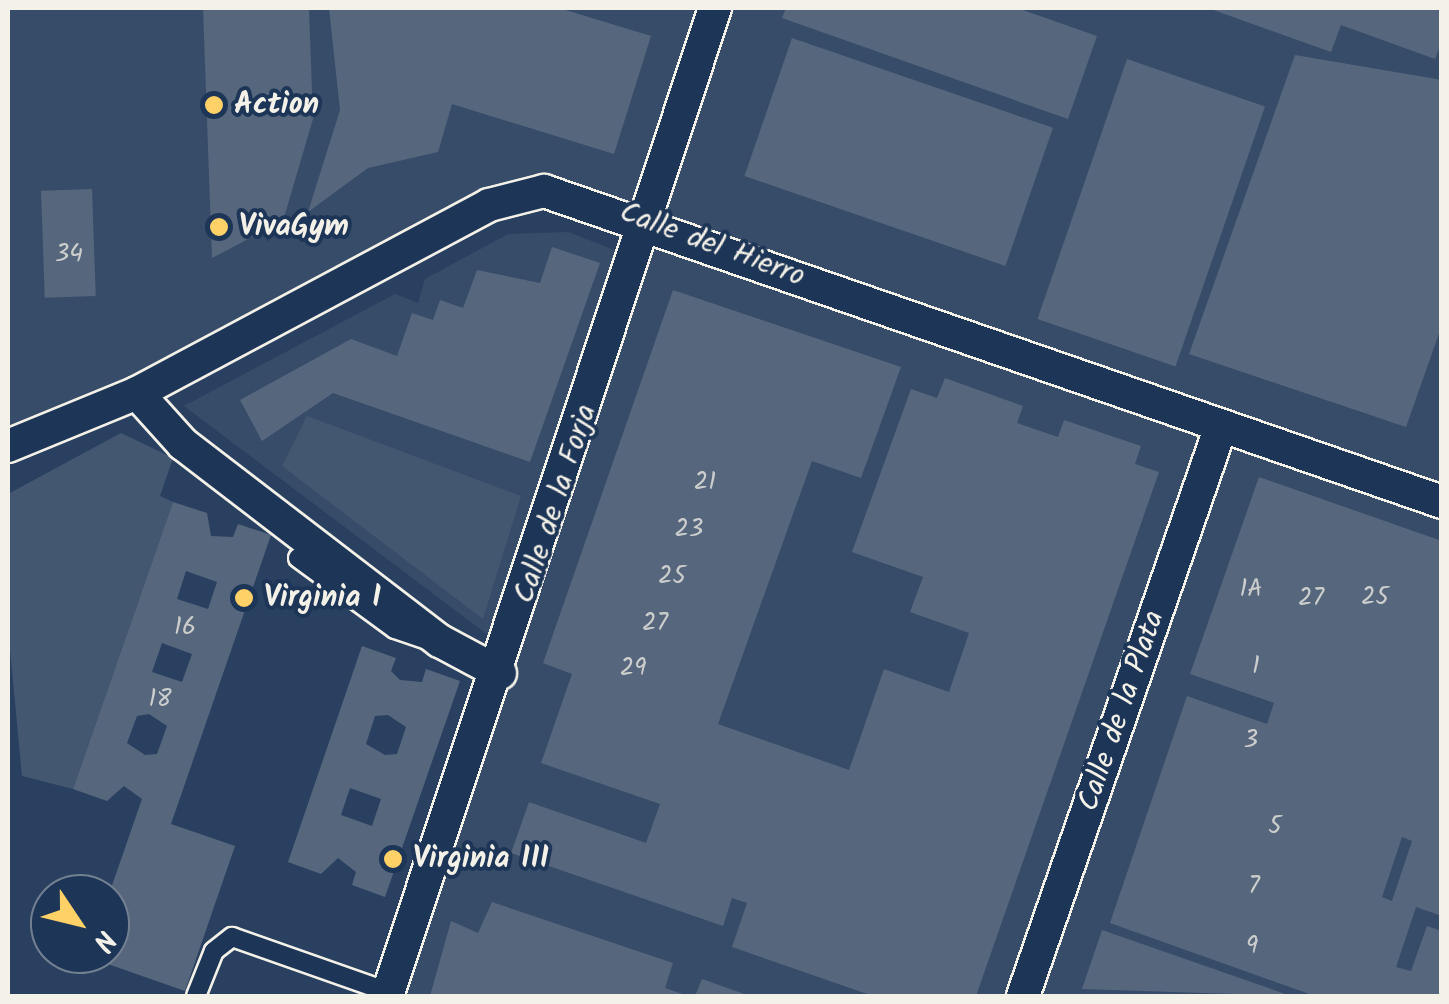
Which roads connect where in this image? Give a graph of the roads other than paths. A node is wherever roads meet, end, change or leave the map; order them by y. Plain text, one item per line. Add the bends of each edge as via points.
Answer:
1 (715, 8) edge
2 (648, 221) junction
3 (138, 393) junction
4 (1221, 426) junction
5 (8, 446) edge
6 (1442, 502) edge
7 (298, 558) dead end
8 (440, 641) junction
9 (500, 672) junction
10 (388, 994) edge
11 (196, 996) edge
12 (1023, 996) edge

1 - 2 street, Calle de la Forja
2 - 3 street, Calle del Hierro via 568,194 520,193
2 - 4 street, Calle del Hierro
2 - 9 street, Calle de la Forja
3 - 5 street, Calle del Hierro
3 - 8 street via 182,444
4 - 6 street, Calle del Hierro
4 - 12 street, Calle de la Plata
7 - 8 lane via 395,630
8 - 9 street
9 - 10 street, Calle de la Forja
10 - 11 lane via 232,937 214,951

